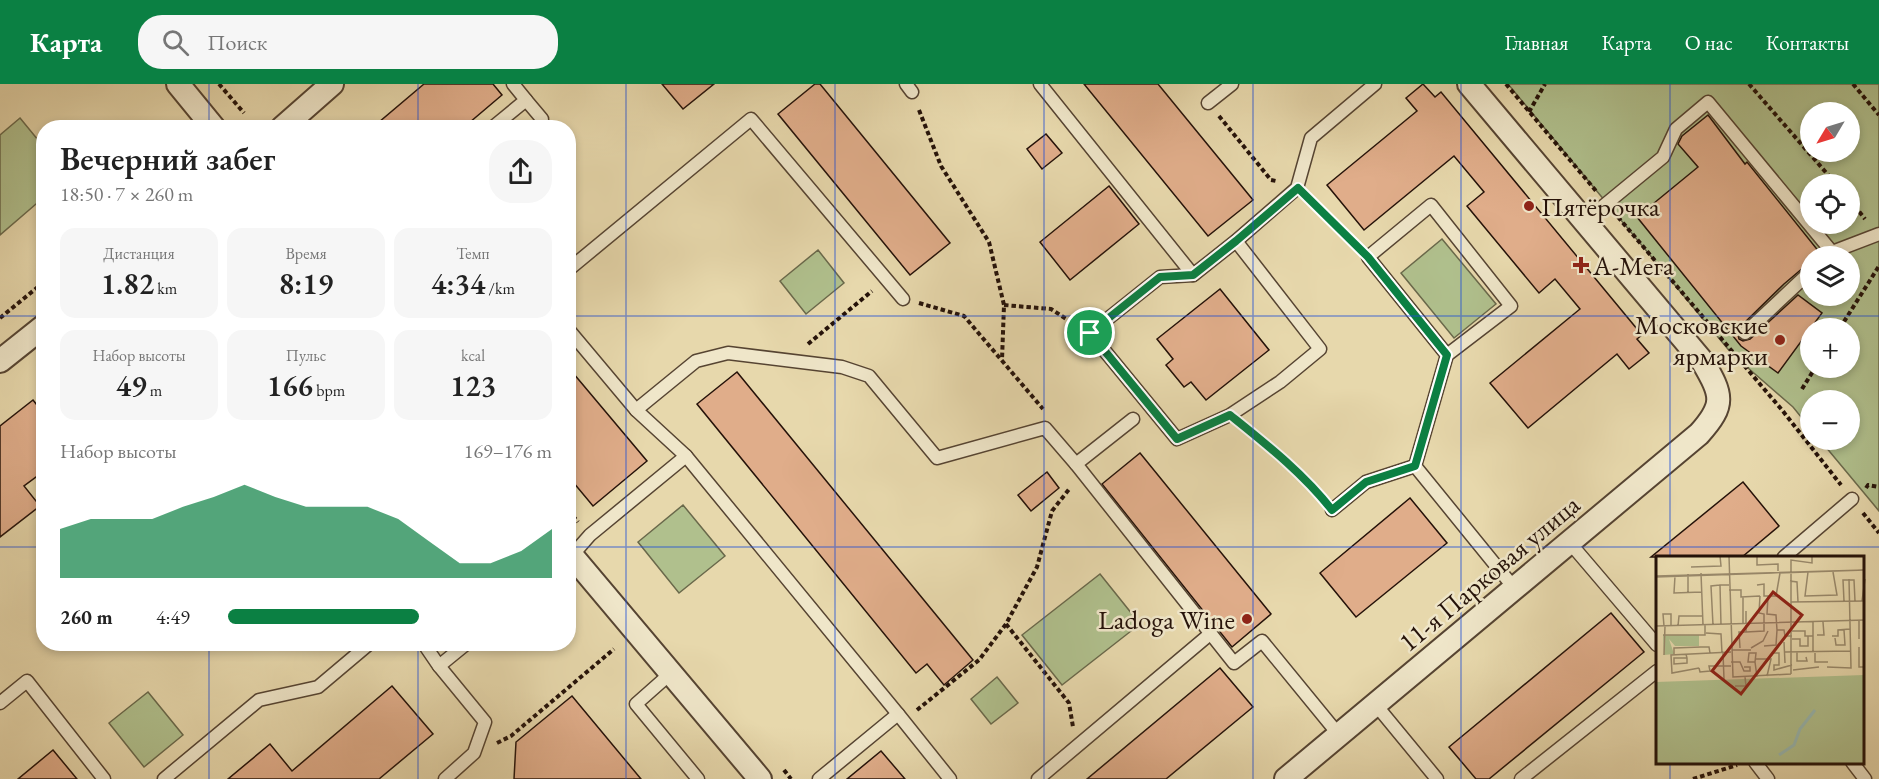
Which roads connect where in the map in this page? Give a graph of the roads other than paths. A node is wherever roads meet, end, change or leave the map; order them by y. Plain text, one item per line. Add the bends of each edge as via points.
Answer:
1 (178, 84) edge
2 (332, 84) edge
3 (513, 84) edge
4 (1040, 84) edge
5 (1232, 84) edge
6 (1376, 84) edge
7 (1469, 84) edge
8 (526, 100) junction
9 (1208, 103) road end
10 (542, 119) dead end
11 (207, 120) edge
12 (291, 120) edge
13 (502, 120) edge
14 (1584, 222) junction
15 (1879, 234) edge
16 (1236, 241) junction
17 (1823, 246) edge
18 (1849, 246) edge
19 (576, 263) edge
20 (1193, 275) junction
21 (1800, 281) edge
22 (903, 299) road end
23 (36, 332) edge
24 (1745, 333) dead end
25 (576, 339) edge
26 (1447, 355) junction
27 (0, 361) edge
28 (636, 410) junction
29 (1133, 419) dead end
30 (686, 456) junction
31 (1415, 466) junction
32 (1079, 469) junction
33 (1852, 499) road end
34 (1332, 510) road end
35 (1570, 543) junction
36 (576, 549) edge
37 (1785, 556) edge
38 (576, 562) edge
39 (1515, 589) junction
40 (1210, 634) junction
41 (1656, 644) edge
42 (361, 651) edge
43 (429, 651) edge
44 (457, 651) edge
45 (439, 666) junction
46 (671, 673) junction
47 (1656, 673) edge
48 (0, 703) edge
49 (1376, 705) junction
50 (901, 718) junction
51 (1339, 735) junction
52 (1757, 764) edge
53 (1854, 764) edge
54 (104, 779) edge
55 (164, 779) edge
56 (445, 779) edge
57 (698, 779) edge
58 (760, 779) edge
59 (819, 779) edge
60 (950, 779) edge
61 (1038, 779) edge
62 (1286, 779) edge
63 (1437, 779) edge
64 (1521, 779) edge
65 (1768, 779) edge
66 (1865, 779) edge

1 - 11 street
2 - 12 street
3 - 8 lane
4 - 20 lane
5 - 9 lane
6 - 16 lane via 1311,138 1298,188
7 - 14 street
8 - 10 lane
8 - 13 lane
14 - 17 lane via 1663,156 1676,129 1708,102
14 - 35 street, 11-я Парковая улица via 1703,362 1716,385 1719,404 1699,434
15 - 18 lane
16 - 20 lane
16 - 20 lane via 1320,349 1230,415 1177,439 1090,333 1160,277
19 - 22 lane via 751,119
21 - 24 lane
23 - 27 street
25 - 28 lane
26 - 26 lane via 1511,306 1431,205 1368,257
26 - 31 lane
28 - 30 lane
28 - 32 lane via 696,361 728,353 842,367 869,376 937,458 1046,428
29 - 32 lane
30 - 36 lane
30 - 50 lane
31 - 34 lane via 1366,482
31 - 39 lane
32 - 40 lane
33 - 37 lane
35 - 39 street, 11-я Парковая улица
35 - 41 lane
38 - 46 street
39 - 49 street, 11-я Парковая улица
40 - 51 lane via 1234,663 1262,641
40 - 61 lane
42 - 55 lane via 318,687 259,700
43 - 45 lane
44 - 45 lane
45 - 56 lane via 485,722 474,753
46 - 57 lane via 636,704
46 - 58 street
47 - 64 lane
48 - 54 lane via 27,681
49 - 51 street, 11-я Парковая улица
49 - 63 lane
50 - 59 lane
50 - 60 lane
51 - 62 street, 11-я Парковая улица
52 - 65 lane
53 - 66 lane

